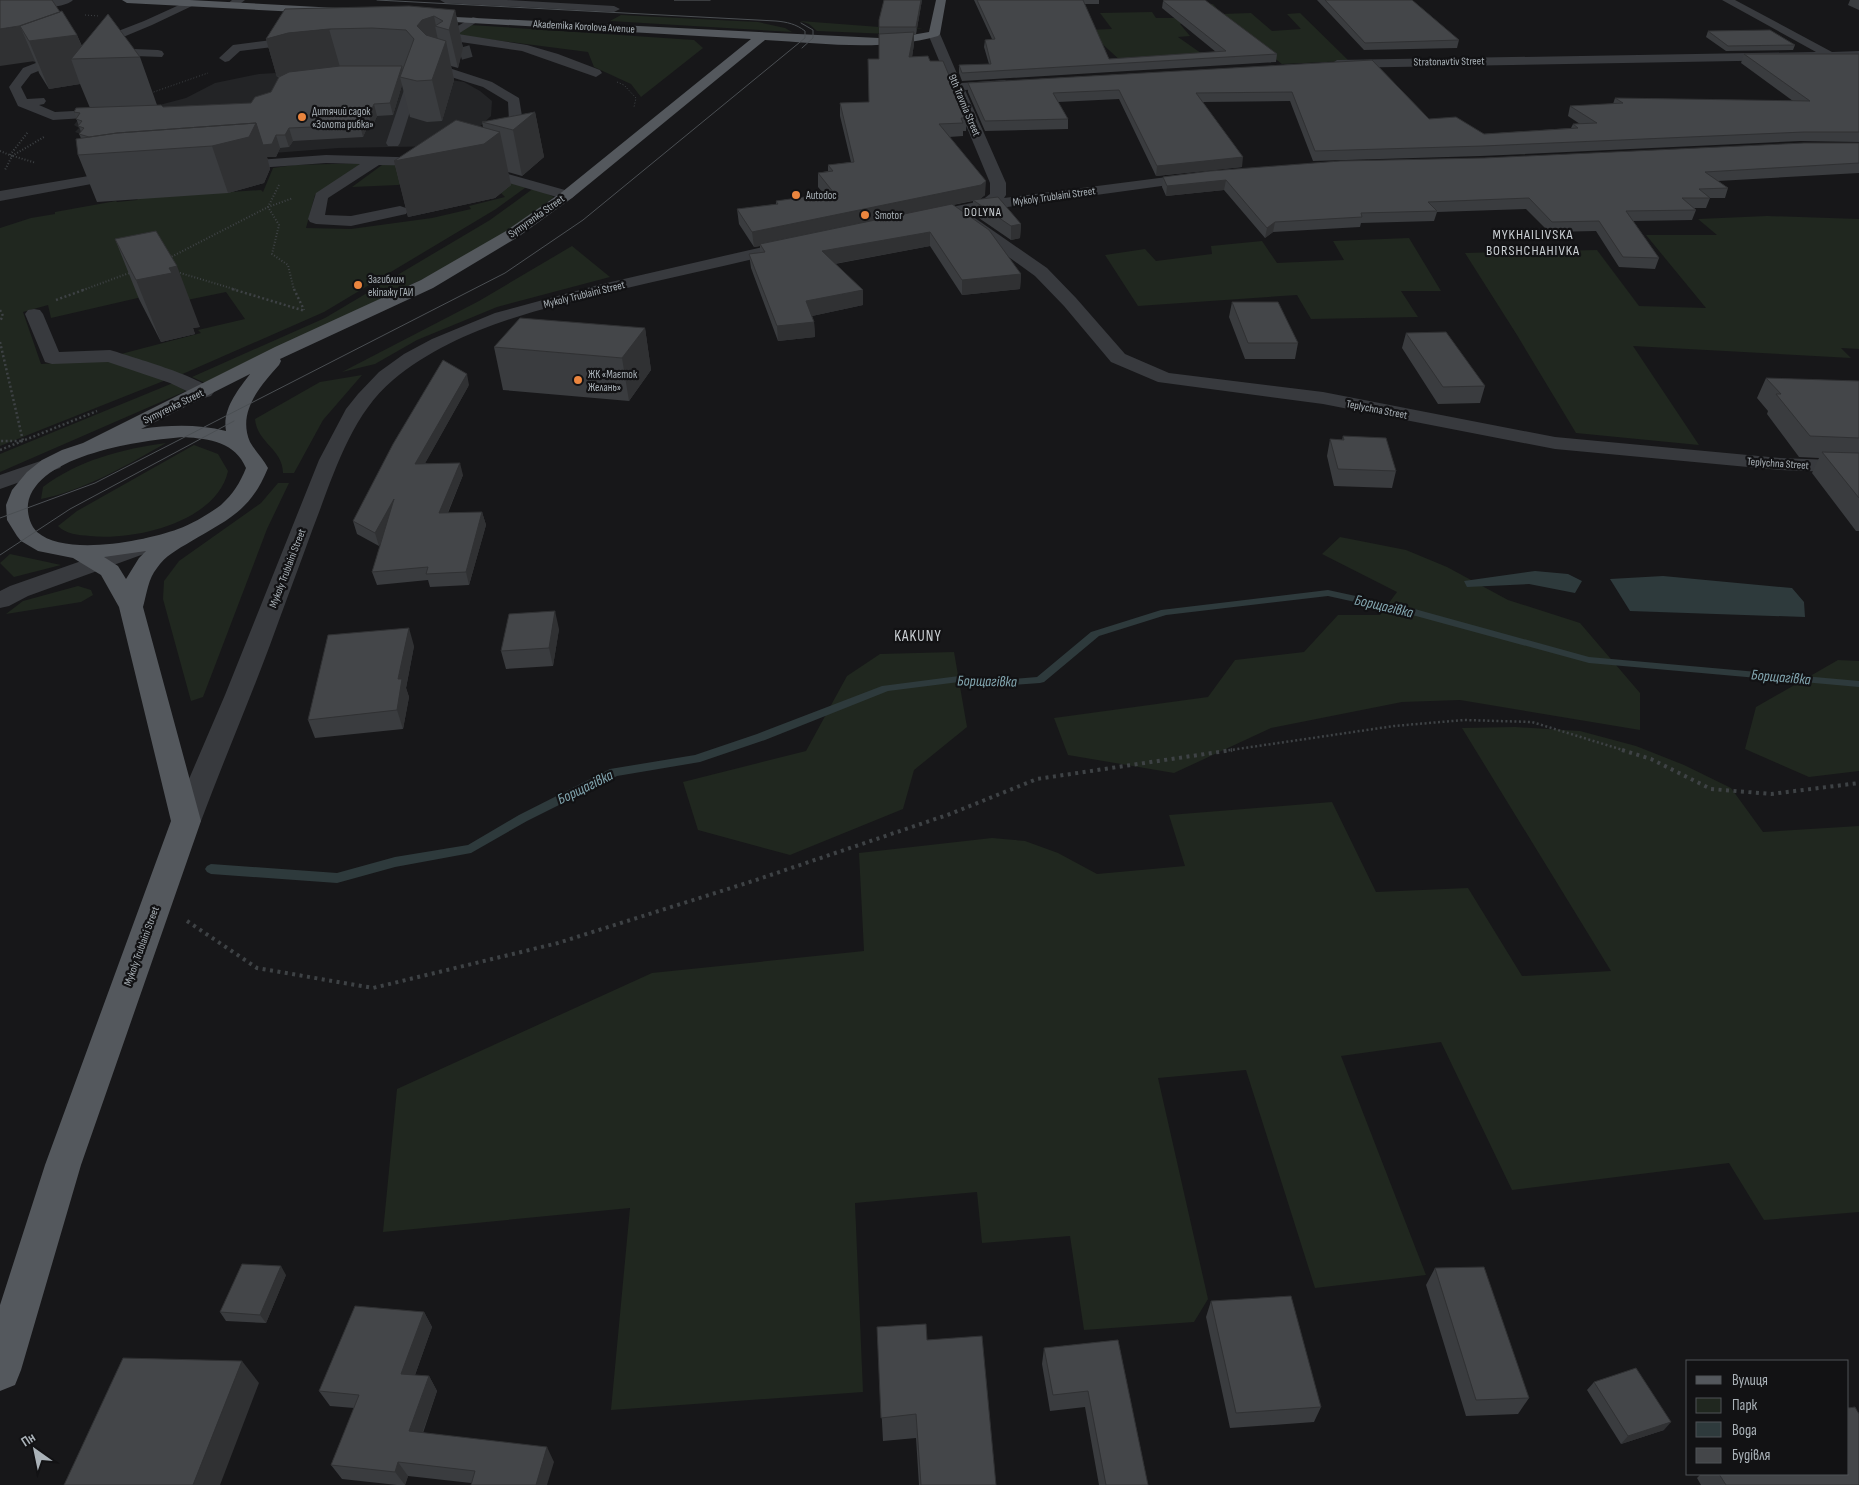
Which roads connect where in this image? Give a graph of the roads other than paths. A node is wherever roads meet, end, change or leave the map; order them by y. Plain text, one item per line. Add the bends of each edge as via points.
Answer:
1 (68, 0) edge
2 (127, 0) edge
3 (445, 0) edge
4 (625, 0) edge
5 (940, 0) edge
6 (1727, 0) edge
7 (192, 2) edge
8 (236, 2) edge
9 (0, 4) edge
10 (614, 9) junction
11 (348, 12) edge
12 (406, 16) edge
13 (473, 20) junction
14 (592, 26) junction
15 (934, 34) junction
16 (71, 36) edge
17 (762, 36) junction
18 (319, 39) edge
19 (95, 44) junction
20 (496, 44) junction
21 (78, 51) junction
22 (470, 51) tunnel mouth
23 (158, 54) dead end
24 (1828, 54) junction
25 (1859, 55) edge
26 (225, 58) dead end
27 (443, 59) edge
28 (1325, 64) edge
29 (390, 72) edge
30 (596, 72) road end
31 (1013, 83) edge
32 (956, 87) junction
33 (51, 99) edge
34 (23, 103) junction
35 (125, 113) edge
36 (393, 143) dead end
37 (478, 149) dead end
38 (377, 160) junction
39 (444, 163) edge
40 (463, 165) edge
41 (219, 167) edge
42 (143, 172) edge
43 (1208, 175) edge
44 (567, 194) junction
45 (0, 196) edge
46 (986, 205) junction
47 (955, 211) junction
48 (400, 212) dead end
49 (908, 220) edge
50 (814, 240) edge
51 (34, 314) dead end
52 (282, 351) junction
53 (204, 392) junction
54 (241, 445) junction
55 (90, 446) junction
56 (52, 463) junction
57 (1859, 467) edge
58 (0, 482) edge
59 (183, 535) junction
60 (147, 545) junction
61 (79, 552) junction
62 (100, 564) junction
63 (0, 601) edge
64 (132, 607) junction
65 (186, 821) junction
66 (0, 1370) edge

1 - 9 street via 38,5
2 - 7 main road
3 - 10 street
4 - 10 street
5 - 15 main road
6 - 24 street
7 - 8 main road
7 - 19 street
8 - 11 main road
10 - 14 street
12 - 13 main road, Akademika Korolova Avenue
13 - 14 main road, Akademika Korolova Avenue
13 - 20 street via 443,36
14 - 17 main road, Akademika Korolova Avenue
15 - 17 main road, Akademika Korolova Avenue via 895,41
15 - 32 street, 9th Travnia Street
16 - 21 street
17 - 44 main road, Symyrenka Street
18 - 26 street via 237,48
19 - 21 street
19 - 23 street via 107,51
20 - 22 street
20 - 30 street via 523,48
21 - 34 street via 27,71 15,87
24 - 25 street, Stratonavtiv Street
24 - 28 street, Stratonavtiv Street
27 - 37 street via 433,66 490,84 514,101 516,122
29 - 36 street via 411,73 414,77
31 - 32 street
32 - 46 street, 9th Travnia Street via 998,183 998,195
33 - 34 street
34 - 35 street via 53,116
38 - 39 street
38 - 41 street via 326,159
38 - 48 street via 321,196 316,219 351,221
40 - 44 street
42 - 45 street
43 - 46 street, Mykoly Trublaini Street
44 - 52 main road, Symyrenka Street via 512,234 427,284
46 - 47 street, Mykoly Trublaini Street
47 - 49 street, Mykoly Trublaini Street
47 - 57 street, Teplychna Street via 1041,272 1118,358 1164,378 1323,398 1555,443 1780,464
50 - 65 street, Mykoly Trublaini Street via 514,312 430,348 386,376 349,418 323,474
51 - 53 street via 52,358 110,356
52 - 53 main road, Symyrenka Street
52 - 54 main road, Symyrenka Street via 257,377 238,411 235,420
53 - 55 main road, Symyrenka Street
54 - 55 main road via 222,436 196,432 142,435
54 - 59 main road via 253,456 257,468 251,484 238,502
55 - 56 main road
56 - 58 street
56 - 61 main road via 27,483 18,501 16,513 19,524 38,544
59 - 60 main road
59 - 64 main road via 150,560 139,577
60 - 61 main road
60 - 62 street
61 - 62 main road
62 - 63 street via 19,591
62 - 64 main road via 110,571
64 - 65 main road
65 - 66 main road, Mykoly Trublaini Street via 63,1165

